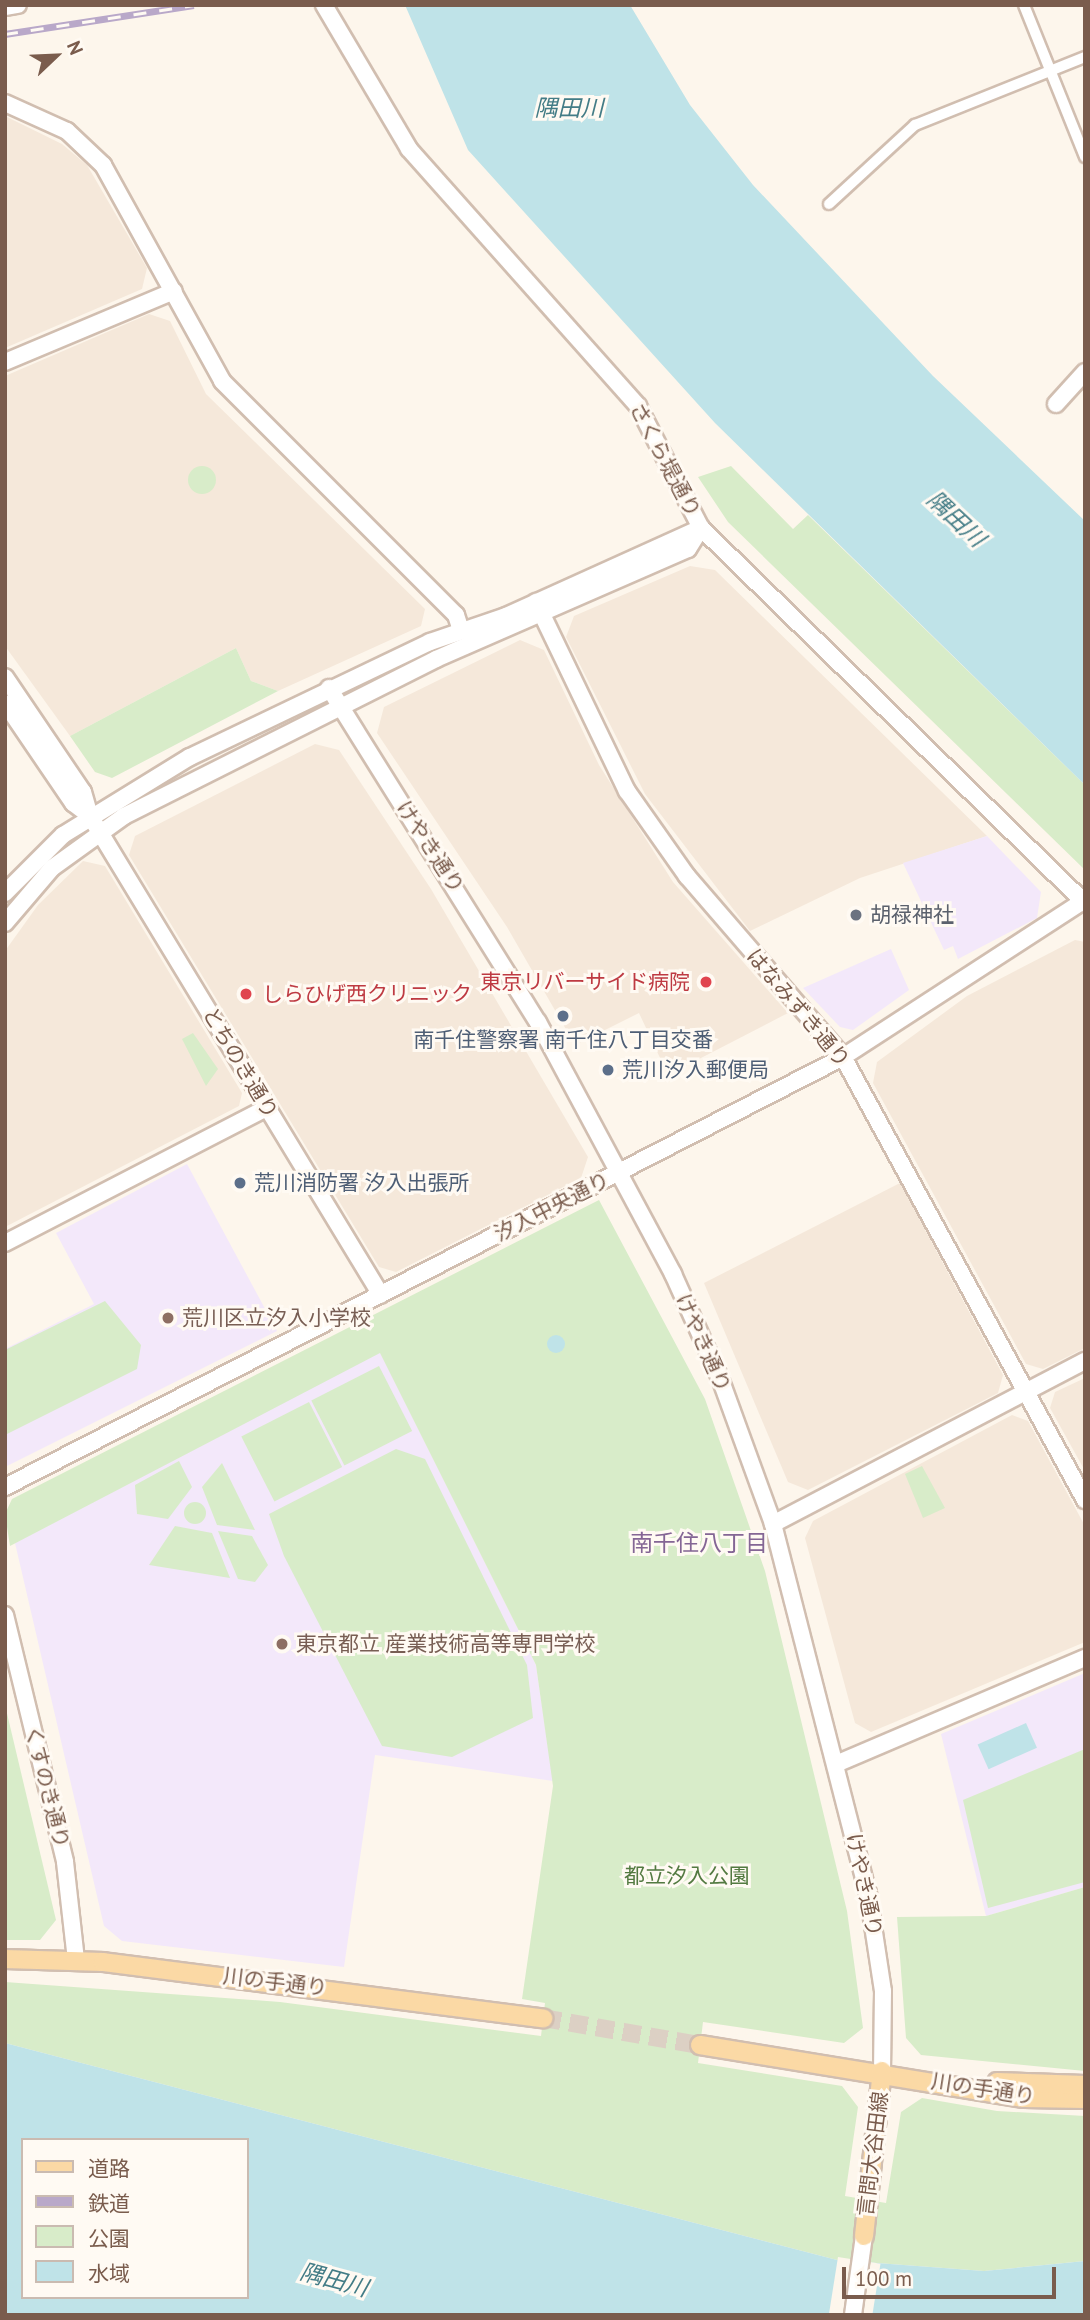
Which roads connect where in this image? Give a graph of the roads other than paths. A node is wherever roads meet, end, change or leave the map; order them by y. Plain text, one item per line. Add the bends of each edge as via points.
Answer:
1 (18, 5) edge
2 (324, 5) edge
3 (1024, 5) edge
4 (5, 7) edge
5 (1085, 57) edge
6 (1050, 70) junction
7 (5, 103) edge
8 (1085, 157) edge
9 (829, 204) dead end
10 (174, 291) junction
11 (5, 362) edge
12 (1085, 372) edge
13 (1056, 404) dead end
14 (701, 528) junction
15 (539, 609) junction
16 (461, 630) junction
17 (5, 677) edge
18 (329, 688) junction
19 (5, 702) edge
20 (338, 706) junction
21 (90, 816) junction
22 (100, 831) junction
23 (5, 893) edge
24 (1084, 902) edge
25 (5, 923) edge
26 (843, 1057) junction
27 (267, 1108) junction
28 (620, 1172) junction
29 (5, 1243) edge
30 (381, 1295) junction
31 (1085, 1361) edge
32 (1027, 1391) junction
33 (5, 1487) edge
34 (1085, 1500) edge
35 (773, 1524) junction
36 (5, 1615) edge
37 (1085, 1658) edge
38 (836, 1764) junction
39 (5, 1959) edge
40 (76, 1960) junction
41 (543, 2018) tunnel mouth
42 (700, 2045) tunnel mouth
43 (882, 2071) junction
44 (1085, 2085) edge
45 (1085, 2099) edge
46 (864, 2236) joint
47 (853, 2315) edge

1 - 4 street
2 - 14 street, さくら堤通り via 409,149 638,406
3 - 6 street
5 - 6 street
6 - 8 street
6 - 9 street via 915,125
7 - 10 street via 67,131 103,164
10 - 11 street
10 - 16 street via 222,381 456,615
12 - 13 street
14 - 15 street via 688,550
14 - 24 street, さくら堤通り
15 - 16 street
15 - 20 street
15 - 26 street, はなみずき通り via 627,790 687,876
16 - 18 street
17 - 21 street via 83,792
18 - 20 street, けやき通り
18 - 21 street
19 - 21 street via 73,803
20 - 22 street
20 - 28 street, けやき通り via 524,1000
21 - 22 street, とちのき通り
21 - 23 street via 41,853
22 - 25 street via 52,868
22 - 27 street, とちのき通り
24 - 26 street, 汐入中央通り
26 - 28 street, 汐入中央通り
26 - 32 street, はなみずき通り
27 - 29 street
27 - 30 street, とちのき通り
28 - 30 street, 汐入中央通り
28 - 35 street, けやき通り via 710,1353
30 - 33 street, 汐入中央通り
31 - 32 street
32 - 34 street, はなみずき通り
32 - 35 street
35 - 38 street, けやき通り
36 - 40 street, くすのき通り via 65,1862
37 - 38 street
38 - 43 street, けやき通り via 878,1951
39 - 40 main road, 川の手通り
40 - 41 main road, 川の手通り
42 - 43 main road, 川の手通り
43 - 44 main road, 川の手通り
43 - 45 main road, 川の手通り via 1024,2098
43 - 46 main road, 言問大谷田線
46 - 47 street

